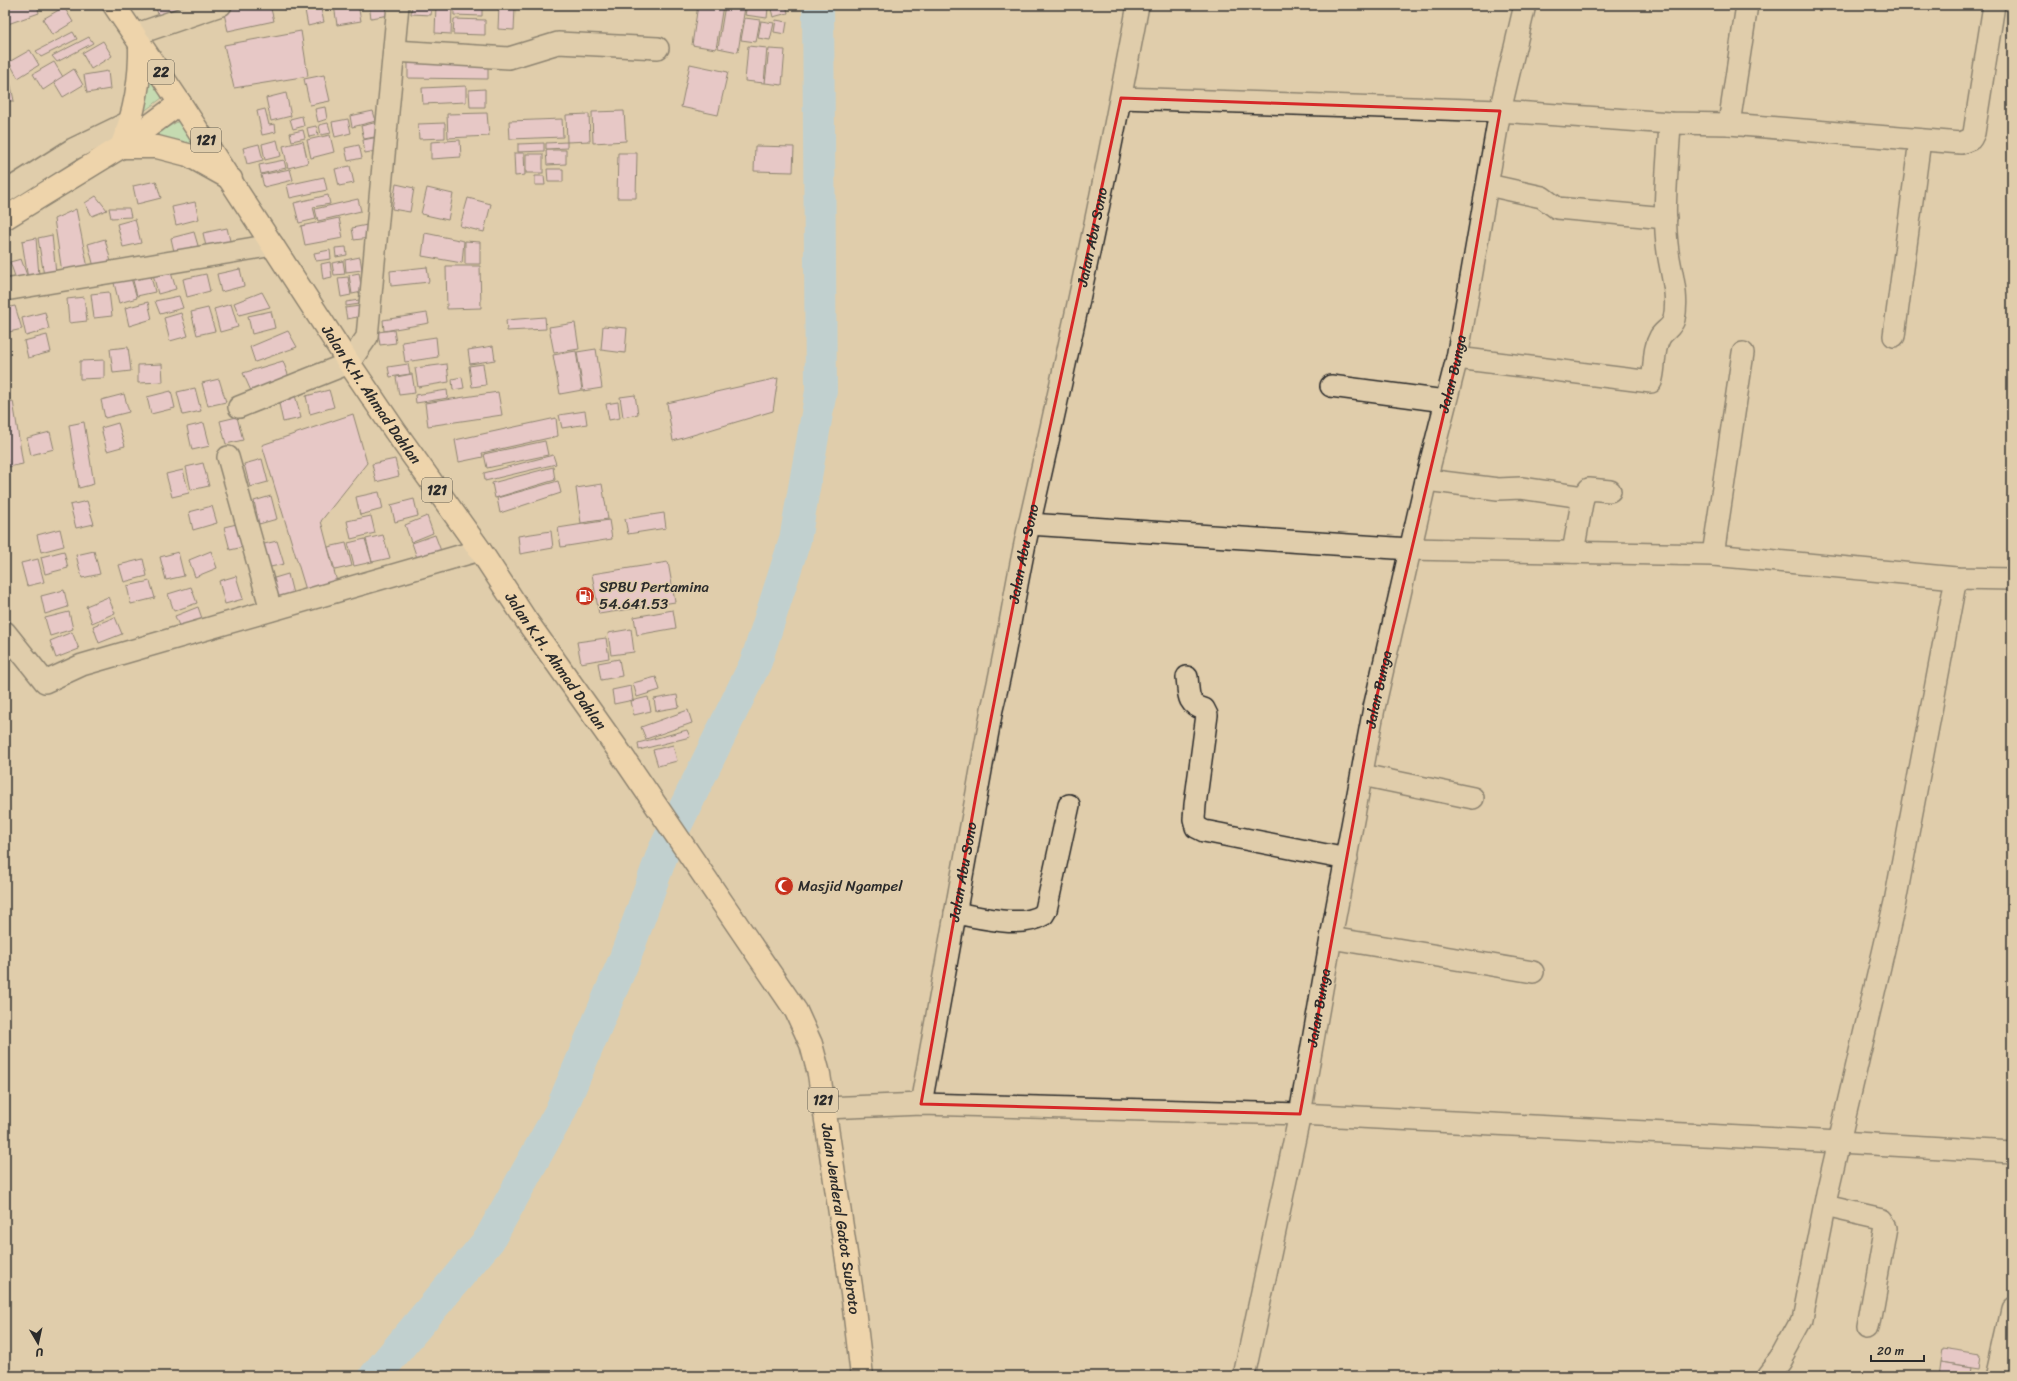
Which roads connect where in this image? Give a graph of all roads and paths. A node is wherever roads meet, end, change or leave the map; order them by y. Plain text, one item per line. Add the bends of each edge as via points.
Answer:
1 (114, 5) edge
2 (221, 5) edge
3 (398, 5) edge
4 (1138, 5) edge
5 (1525, 5) edge
6 (1747, 5) edge
7 (1994, 5) edge
8 (137, 39) junction
9 (658, 48) dead end
10 (394, 51) junction
11 (1121, 98) junction
12 (180, 103) junction
13 (1500, 111) junction
14 (131, 121) junction
15 (1670, 123) junction
16 (1729, 124) junction
17 (1920, 140) junction
18 (121, 147) junction
19 (231, 178) junction
20 (1488, 185) junction
21 (5, 189) edge
22 (5, 218) edge
23 (1666, 218) junction
24 (273, 245) junction
25 (5, 290) edge
26 (1894, 336) dead end
27 (1743, 353) dead end
28 (1457, 358) junction
29 (349, 363) junction
30 (1331, 386) dead end
31 (1445, 401) junction
32 (239, 407) dead end
33 (228, 457) dead end
34 (1426, 480) junction
35 (1610, 491) dead end
36 (1584, 498) junction
37 (1029, 524) junction
38 (1410, 549) junction
39 (480, 550) junction
40 (1573, 552) junction
41 (1713, 555) junction
42 (1956, 578) junction
43 (2012, 580) edge
44 (271, 610) junction
45 (5, 632) edge
46 (1187, 677) dead end
47 (1362, 775) junction
48 (1473, 798) dead end
49 (1069, 805) dead end
50 (692, 858) joint
51 (1347, 859) junction
52 (955, 913) junction
53 (1331, 938) junction
54 (1533, 972) dead end
55 (921, 1104) junction
56 (825, 1108) junction
57 (1300, 1114) junction
58 (1839, 1142) junction
59 (2012, 1152) edge
60 (1825, 1206) junction
61 (2012, 1310) edge
62 (1868, 1328) dead end
63 (862, 1376) edge
64 (1244, 1376) edge
65 (1768, 1376) edge
66 (1997, 1376) edge

1 - 8 main road, Jalan K.H. Ahmad Dahlan / 22
2 - 8 street
3 - 10 street
4 - 11 street, Jalan Abu Sono
5 - 13 street, Jalan Bunga
6 - 16 street
7 - 17 street via 1971,139 1961,143
8 - 12 main road, Jalan K.H. Ahmad Dahlan / 22
8 - 14 main road via 139,82
9 - 10 street via 558,43 509,58
10 - 29 street via 367,337
11 - 13 street
11 - 37 street, Jalan Abu Sono
12 - 18 main road
12 - 19 main road, Jalan K.H. Ahmad Dahlan / 121
13 - 15 street
13 - 20 street, Jalan Bunga
14 - 18 main road
14 - 21 street via 73,149
15 - 16 street
15 - 23 street
16 - 17 street
17 - 26 street
18 - 19 main road via 157,147 182,154
18 - 22 main road
19 - 24 main road, Jalan K.H. Ahmad Dahlan / 121
20 - 23 street via 1542,197 1557,208
20 - 28 street, Jalan Bunga
23 - 28 street via 1668,252 1674,280 1674,319 1670,328 1660,337 1653,360 1651,382
24 - 25 street
24 - 29 main road, Jalan K.H. Ahmad Dahlan / 121
27 - 41 street
28 - 31 street, Jalan Bunga
29 - 32 street
29 - 39 main road, Jalan K.H. Ahmad Dahlan / 121
30 - 31 street
31 - 34 street, Jalan Bunga
33 - 44 street
34 - 36 street via 1498,489 1521,488
34 - 38 street, Jalan Bunga
35 - 36 street via 1589,489
36 - 40 street
37 - 38 street
37 - 52 street, Jalan Abu Sono
38 - 40 street
38 - 47 street, Jalan Bunga via 1375,703
39 - 44 street
39 - 50 main road, Jalan K.H. Ahmad Dahlan / 121
40 - 41 street
41 - 42 street
42 - 43 street
42 - 58 street via 1895,902
44 - 45 street via 82,665 45,682
46 - 51 street via 1190,701 1204,709 1207,715 1195,805 1196,827 1204,831
47 - 48 street
47 - 51 street, Jalan Bunga
49 - 52 street via 1043,915 1027,922 1013,922
50 - 56 main road, Jalan Jenderal Gatot Subroto / 121 via 796,1011 811,1044
51 - 53 street, Jalan Bunga
52 - 55 street, Jalan Abu Sono
53 - 54 street
53 - 57 street, Jalan Bunga
55 - 56 street
55 - 57 street
56 - 63 main road, Jalan Jenderal Gatot Subroto / 121
57 - 58 street
57 - 64 street, Jalan Bunga
58 - 59 street
58 - 60 street
60 - 62 street via 1882,1220 1886,1226
60 - 65 street via 1802,1320
61 - 66 street

